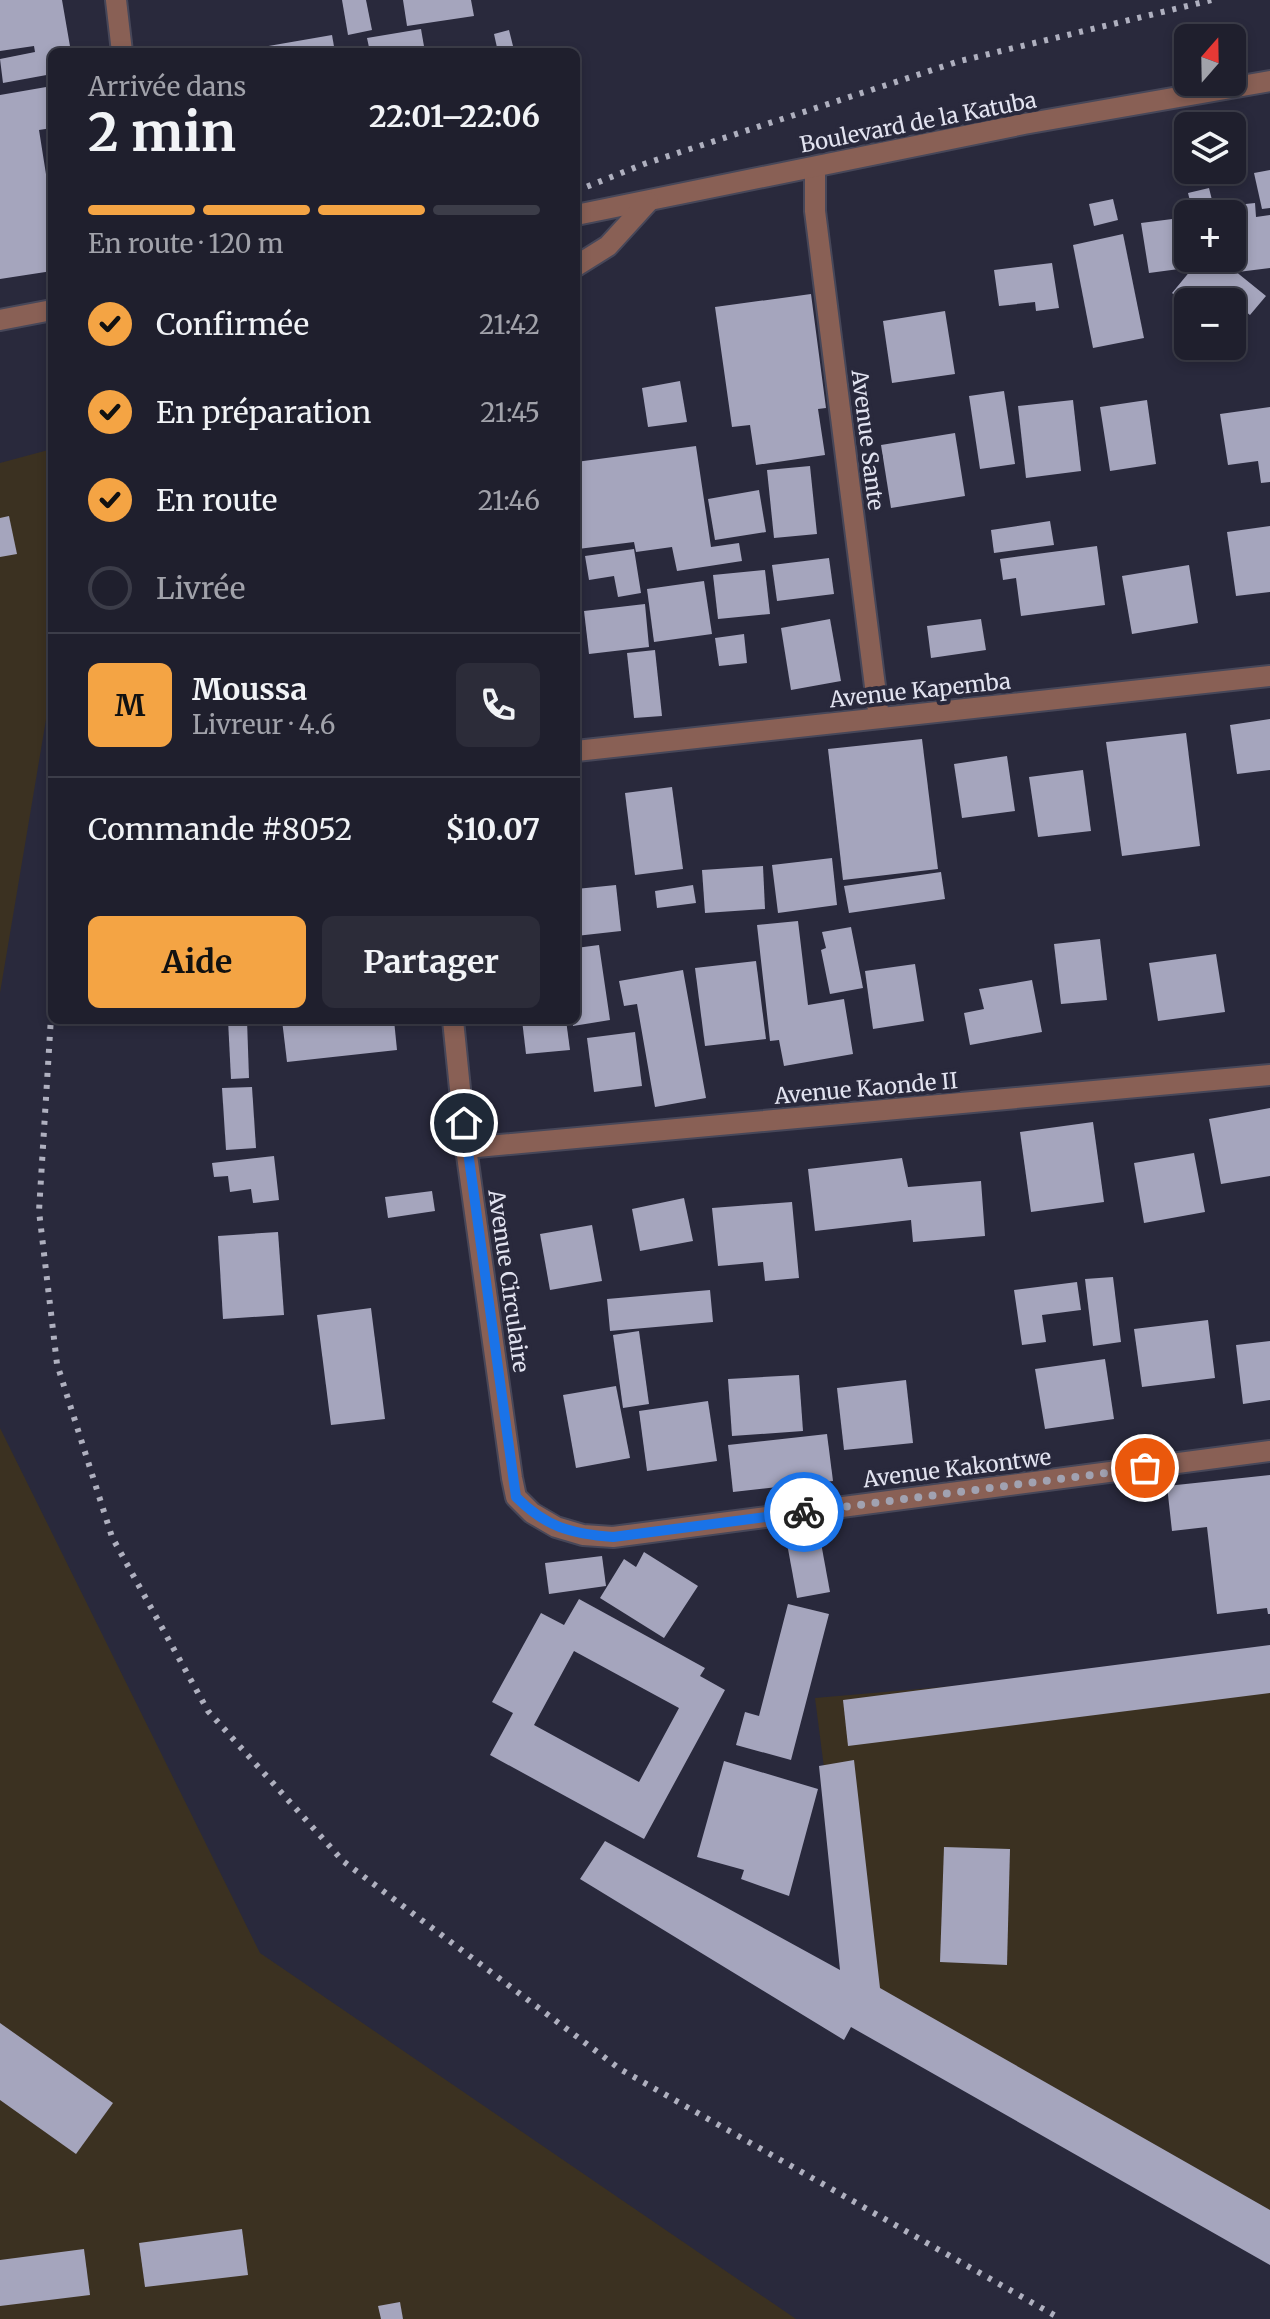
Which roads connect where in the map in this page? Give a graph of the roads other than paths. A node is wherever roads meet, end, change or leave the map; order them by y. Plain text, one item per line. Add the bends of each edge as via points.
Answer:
1 (116, 0) edge
2 (122, 48) edge
3 (1270, 81) edge
4 (815, 167) junction
5 (648, 202) junction
6 (580, 214) edge
7 (580, 264) edge
8 (47, 313) edge
9 (0, 320) edge
10 (1270, 676) edge
11 (879, 718) junction
12 (580, 751) edge
13 (453, 1024) edge
14 (1270, 1075) edge
15 (466, 1148) junction
16 (1270, 1451) edge
17 (556, 1527) joint

1 - 2 street
3 - 4 street, Boulevard de la Katuba
4 - 5 street, Boulevard de la Katuba
4 - 11 street, Avenue Sante via 815,211
5 - 6 street, Boulevard de la Katuba
5 - 7 street via 608,246
8 - 9 street
10 - 11 street, Avenue Kapemba
11 - 12 street, Avenue Kapemba
13 - 15 street, Avenue Circulaire
14 - 15 street, Avenue Kaonde II
15 - 17 street, Avenue Circulaire via 516,1497
16 - 17 street, Avenue Kakontwe via 613,1537

